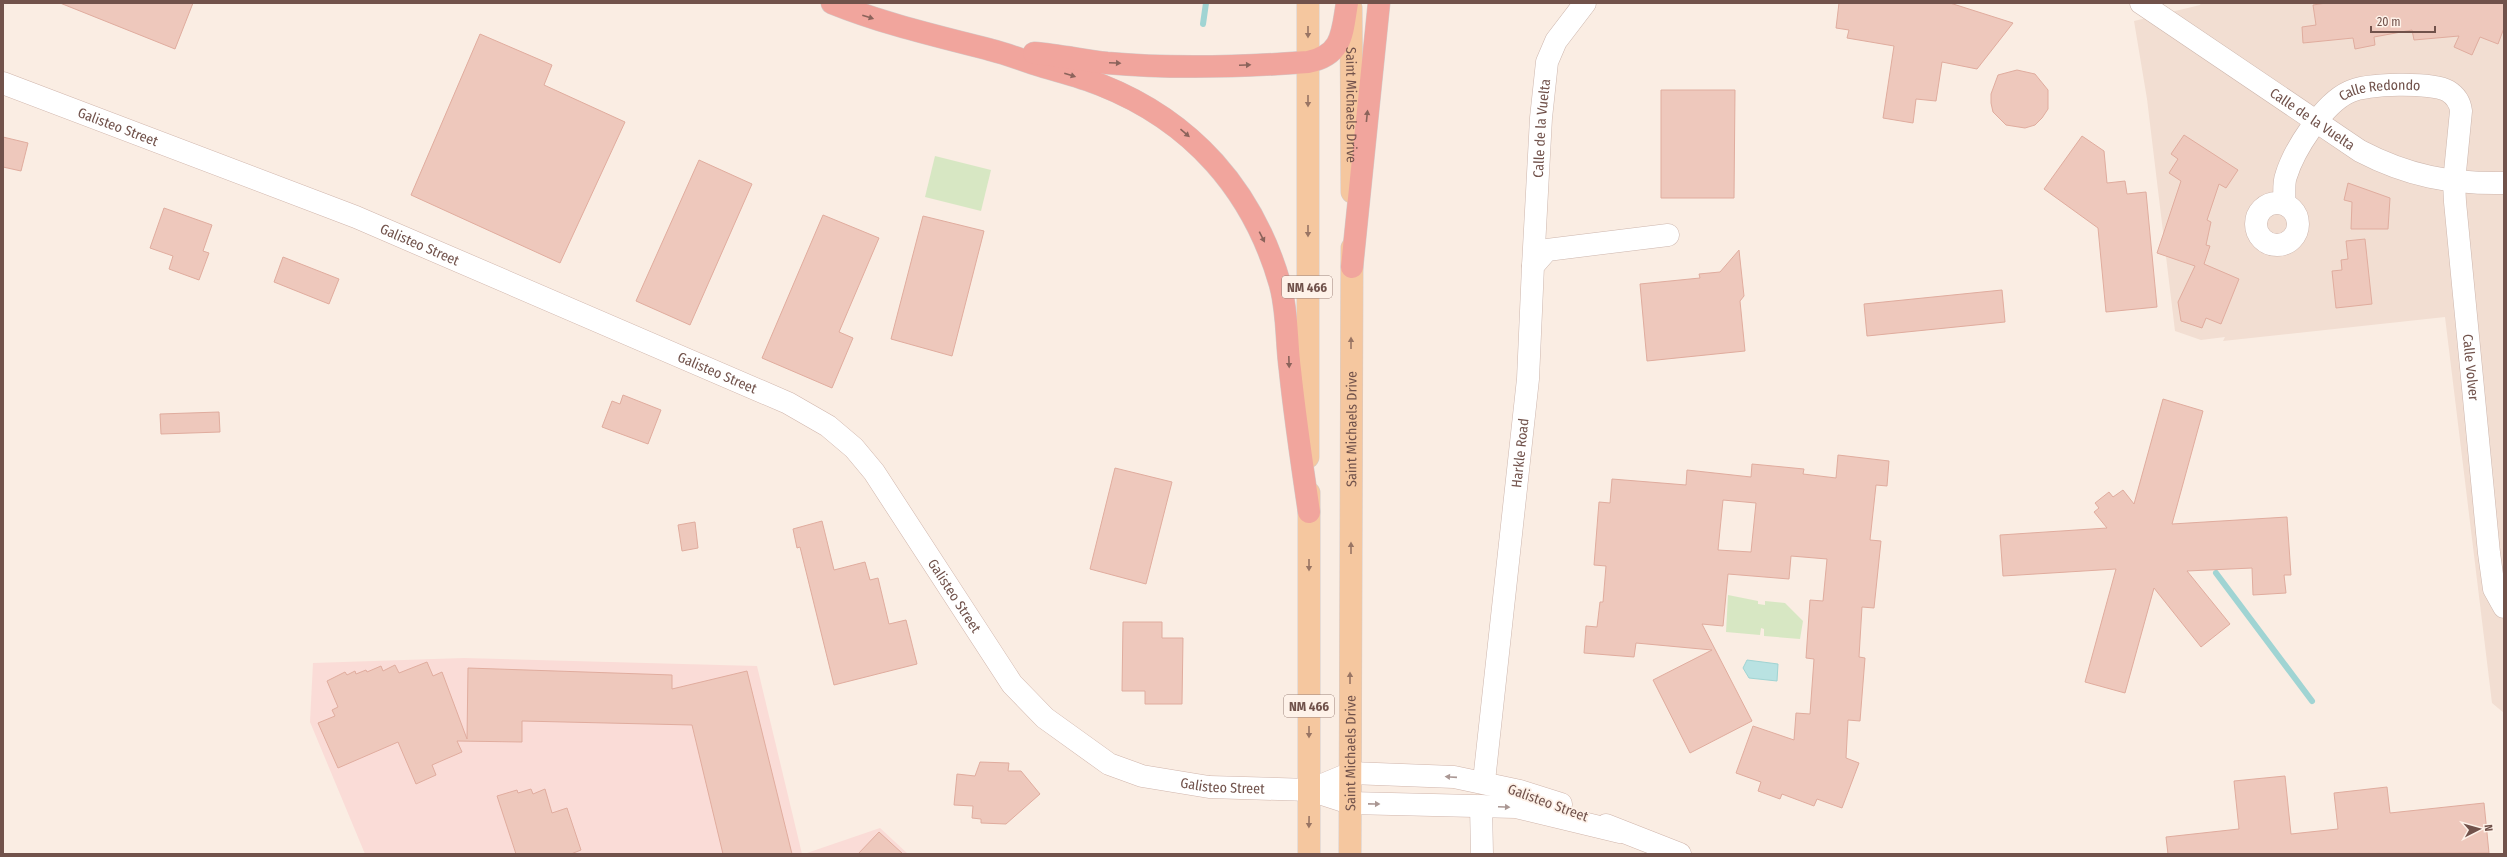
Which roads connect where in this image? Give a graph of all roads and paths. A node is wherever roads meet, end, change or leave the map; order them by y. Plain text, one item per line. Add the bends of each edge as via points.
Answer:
1 (832, 3) edge
2 (1308, 3) edge
3 (1347, 3) edge
4 (1351, 3) edge
5 (1378, 3) edge
6 (1585, 3) edge
7 (2142, 3) edge
8 (993, 50) junction
9 (1308, 62) junction
10 (3, 84) edge
11 (2317, 122) junction
12 (2454, 182) junction
13 (2504, 183) edge
14 (2284, 204) dead end
15 (1668, 235) dead end
16 (1533, 266) junction
17 (1352, 267) junction
18 (1309, 512) junction
19 (2497, 553) edge
20 (2504, 607) edge
21 (1351, 773) junction
22 (1484, 781) junction
23 (1310, 790) junction
24 (1350, 803) junction
25 (1481, 806) junction
26 (1620, 832) junction
27 (1309, 854) edge
28 (1350, 854) edge
29 (1482, 854) edge
30 (1680, 854) edge

1 -> 8 highway via 925,34
2 -> 9 main road, NM 466
3 - 9 highway via 1339,42 1321,59
4 - 17 main road, Saint Michaels Drive / NM 466
17 -> 5 highway
6 - 16 street, Calle de la Vuelta via 1556,41 1547,62 1541,118
7 - 11 street, Calle de la Vuelta
8 -> 9 highway via 1143,64 1207,66
8 -> 18 highway via 1100,84 1132,99 1184,132 1210,156 1232,183 1269,249 1281,285 1286,316 1289,368
9 -> 18 main road, NM 466
10 - 23 street, Galisteo Street via 356,217 589,315 804,412 828,426 854,448 874,472 1012,684 1051,722 1109,764 1142,776 1208,786
11 - 12 street, Calle de la Vuelta via 2360,151 2393,167 2416,175
11 - 12 street, Calle Redondo via 2335,100 2349,91 2402,84 2448,91 2460,103 2461,111
11 - 14 street, Calle Redondo via 2302,142 2286,178
12 - 13 street, Calle de la Vuelta
12 - 19 street, Calle Volver
15 - 16 street via 1547,250
16 - 22 street, Harkle Road via 1528,379
21 -> 17 main road, Saint Michaels Drive / NM 466
18 -> 23 main road, NM 466
19 - 20 street, Calle Volver via 2494,589
22 -> 21 street, Galisteo Street via 1454,777
21 - 23 street, Galisteo Street
21 - 24 main road, Saint Michaels Drive / NM 466
22 - 26 street, Galisteo Street via 1572,808
23 - 24 street, Galisteo Street
23 -> 27 main road, NM 466
24 -> 25 street, Galisteo Street
24 - 28 main road, Saint Michaels Drive / NM 466
25 -> 26 street, Galisteo Street via 1516,808
25 - 29 street
26 - 30 street, Galisteo Street

